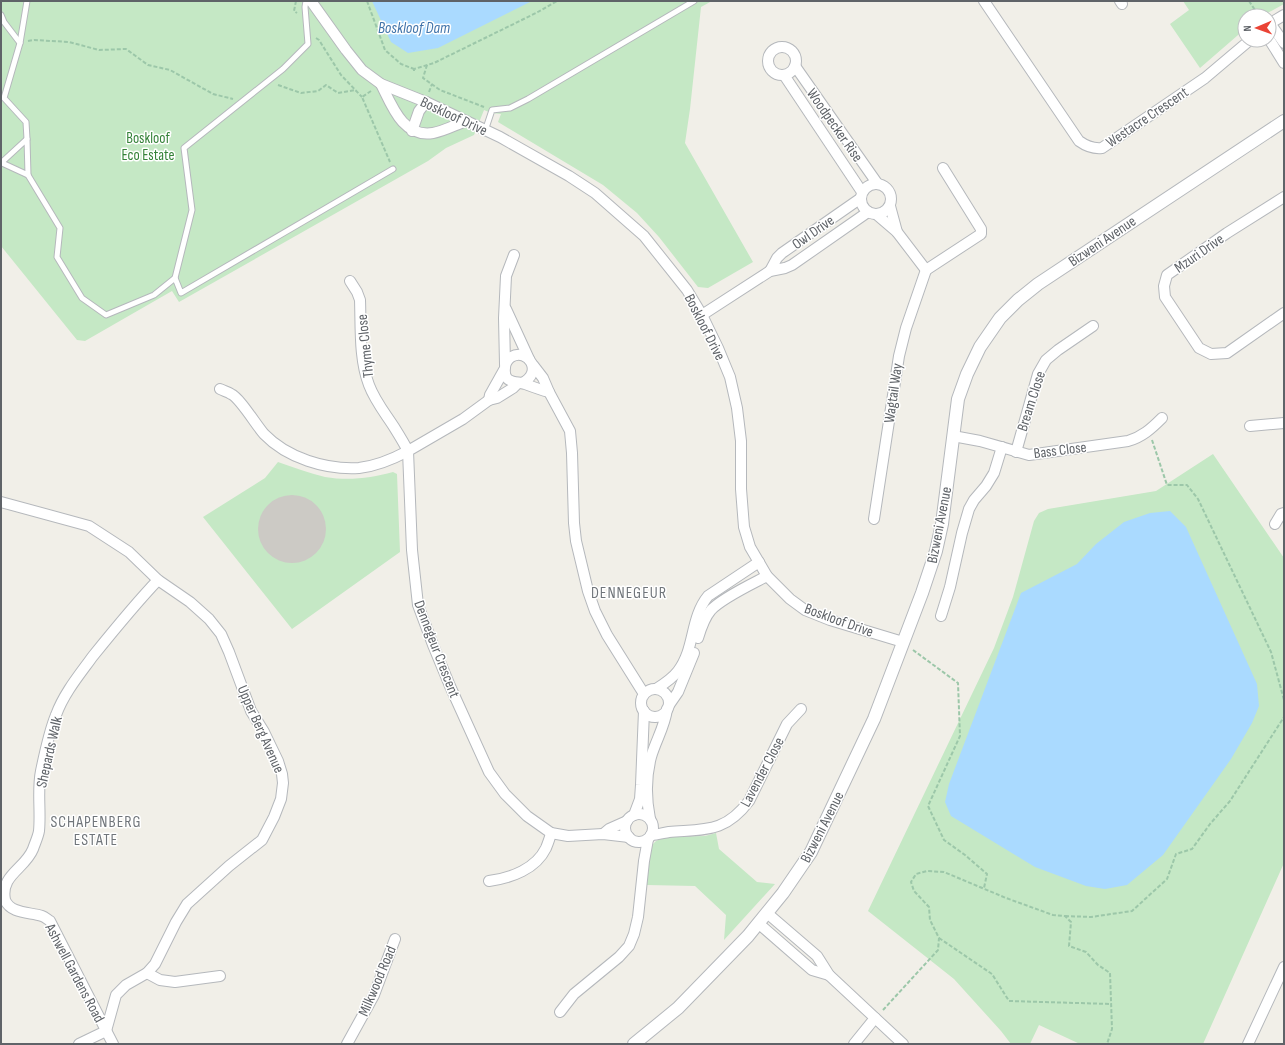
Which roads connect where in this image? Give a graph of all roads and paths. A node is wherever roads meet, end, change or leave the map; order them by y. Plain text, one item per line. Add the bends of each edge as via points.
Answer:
1 (27, 1) edge
2 (296, 1) edge
3 (306, 1) edge
4 (312, 1) edge
5 (367, 1) edge
6 (557, 1) edge
7 (694, 1) edge
8 (984, 1) edge
9 (1, 15) edge
10 (307, 31) junction
11 (1277, 33) edge
12 (20, 43) junction
13 (1284, 43) edge
14 (1240, 48) edge
15 (1275, 48) edge
16 (1284, 62) edge
17 (427, 65) junction
18 (795, 66) junction
19 (784, 75) junction
20 (265, 84) junction
21 (381, 84) junction
22 (356, 90) junction
23 (362, 97) junction
24 (235, 99) dead end
25 (426, 102) junction
26 (492, 110) junction
27 (466, 121) junction
28 (1284, 121) edge
29 (412, 131) junction
30 (485, 131) junction
31 (27, 139) junction
32 (2, 163) edge
33 (943, 168) dead end
34 (393, 169) joint
35 (28, 175) junction
36 (877, 183) junction
37 (861, 195) junction
38 (1284, 197) edge
39 (890, 206) junction
40 (872, 213) junction
41 (897, 232) junction
42 (514, 255) dead end
43 (926, 270) junction
44 (770, 271) junction
45 (175, 278) junction
46 (350, 282) dead end
47 (505, 307) junction
48 (1284, 313) edge
49 (702, 315) junction
50 (1093, 326) dead end
51 (531, 362) junction
52 (505, 367) junction
53 (520, 384) junction
54 (220, 389) dead end
55 (549, 392) junction
56 (489, 400) junction
57 (1162, 418) dead end
58 (1284, 423) edge
59 (1250, 426) dead end
60 (1150, 430) junction
61 (953, 436) junction
62 (1002, 447) junction
63 (408, 451) junction
64 (1016, 452) junction
65 (1, 502) edge
66 (1284, 513) edge
67 (874, 519) dead end
68 (1275, 524) dead end
69 (759, 562) junction
70 (767, 576) junction
71 (158, 580) junction
72 (730, 582) junction
73 (736, 592) junction
74 (704, 601) junction
75 (712, 608) junction
76 (941, 616) dead end
77 (903, 642) junction
78 (656, 689) junction
79 (644, 694) junction
80 (1284, 700) edge
81 (668, 707) junction
82 (801, 709) dead end
83 (644, 711) junction
84 (1284, 716) edge
85 (630, 818) junction
86 (651, 821) junction
87 (668, 832) junction
88 (551, 833) junction
89 (603, 834) junction
90 (650, 837) junction
91 (632, 840) junction
92 (644, 861) junction
93 (489, 881) dead end
94 (984, 888) junction
95 (2, 896) edge
96 (767, 913) junction
97 (1065, 916) junction
98 (758, 923) junction
99 (939, 938) junction
100 (395, 939) dead end
101 (1284, 967) edge
102 (147, 972) junction
103 (829, 975) junction
104 (220, 976) dead end
105 (1111, 1004) junction
106 (560, 1012) dead end
107 (875, 1018) junction
108 (106, 1031) junction
109 (79, 1044) edge
110 (113, 1044) edge
111 (347, 1044) edge
112 (634, 1044) edge
113 (854, 1044) edge
114 (904, 1044) edge
115 (1107, 1044) edge
116 (1248, 1044) edge

1 - 12 lane
2 - 10 path via 294,11
3 - 10 lane
4 - 21 street via 362,70
5 - 17 path via 385,50 401,64 414,70
6 - 17 path
7 - 26 lane via 528,99 510,108
8 - 14 street, Westacre Crescent via 1078,141 1092,148 1102,148 1204,78
9 - 12 lane
10 - 20 lane via 308,44 283,70
10 - 22 path via 320,40 341,75
11 - 13 street
12 - 24 path via 34,40 70,42 99,50 126,49 148,65 170,70 213,94
12 - 31 lane via 4,98 26,122
15 - 16 street
17 - 26 path via 423,78 440,90
18 - 19 street
18 - 19 street via 795,57 790,50 782,47 774,50 768,57 769,66 775,73
18 - 36 street, Woodpecker Rise
19 - 37 street, Woodpecker Rise
20 - 22 path via 280,85 301,93 318,91 326,85 338,93
20 - 45 lane via 184,148 192,210
21 - 23 path
21 - 25 street, Boskloof Drive
21 - 29 street via 395,112
22 - 23 path
23 - 34 path
25 - 27 street, Boskloof Drive
25 - 29 street
26 - 30 lane
27 - 29 street via 434,133
27 - 30 street, Boskloof Drive
28 - 61 street, Bizweni Avenue via 1038,284 1018,300 1000,318 980,347 967,374 958,399
30 - 49 street, Boskloof Drive via 569,176 618,212 644,236 687,290
31 - 32 lane
31 - 35 lane
32 - 35 lane
33 - 43 street via 981,229 981,234
34 - 45 lane via 181,293
35 - 45 lane via 60,228 57,257 82,298 106,316 154,294
36 - 37 street via 868,186
36 - 39 street via 889,190 892,200
37 - 40 street via 864,208
37 - 44 street, Owl Drive via 782,253
38 - 48 street, Mzuri Drive via 1167,275 1164,286 1165,297 1199,348 1211,354 1227,353
39 - 40 street via 885,212
39 - 41 street
40 - 41 street
40 - 44 street, Owl Drive via 792,265
41 - 43 street
42 - 47 street via 506,272
43 - 67 street, Wagtail Way via 898,356
44 - 49 street, Owl Drive
46 - 63 street, Thyme Close via 360,300 363,358 369,386
47 - 51 street
47 - 52 street
49 - 69 street, Boskloof Drive via 730,377 741,441 744,527
50 - 64 street, Bream Close via 1046,360 1038,374
51 - 52 street via 524,356 513,356 508,359
51 - 53 street via 531,376 528,381
51 - 55 street via 543,378
52 - 53 street via 508,379
52 - 56 street
53 - 55 street
53 - 56 street
54 - 63 street via 232,394 265,434 286,451 313,462 335,467 360,468 389,461
55 - 79 street via 570,432 576,541 588,591 607,635
56 - 63 street via 463,419
57 - 60 street, Bass Close
58 - 59 street
60 - 64 street, Bass Close via 1139,438 1128,441 1035,455
60 - 80 path via 1166,485 1187,485 1198,499 1271,652
61 - 62 street, Bass Close
61 - 77 street, Bizweni Avenue via 936,551
62 - 64 street, Bass Close
62 - 76 street via 994,473 969,509
63 - 88 street, Dennegeur Crescent via 412,550 418,605 423,620 489,772 522,810
65 - 71 street, Upper Berg Avenue via 89,526 129,552
66 - 68 street
69 - 70 street, Boskloof Drive
69 - 72 street
70 - 73 street
70 - 77 street, Boskloof Drive via 805,610
71 - 95 street, Shepards Walk via 90,660 70,688 56,714 41,774 39,832 25,862 6,877
71 - 102 street, Upper Berg Avenue via 190,602 221,634 251,711 278,761 283,783 281,799 262,840 187,904 155,964
72 - 73 street
72 - 74 street
73 - 75 street
74 - 75 street
74 - 78 street via 686,658 673,677
75 - 81 street via 706,616 678,692
77 - 94 path via 958,683 960,736 928,806 944,840 987,874
77 - 96 street, Bizweni Avenue via 874,719 811,852
78 - 79 street
78 - 81 street via 667,696
79 - 83 street via 641,703
81 - 83 street via 665,713 657,717
81 - 86 street via 651,756 647,794
82 - 87 street, Lavender Close via 787,724 740,812 730,821 706,830
83 - 85 street via 640,799
84 - 97 path via 1230,801 1192,849 1176,854 1167,879 1132,911 1091,917
85 - 86 street via 642,815
85 - 89 street, Dennegeur Crescent
85 - 91 street via 625,829
86 - 87 street
86 - 90 street via 653,832
87 - 90 street, Lavender Close
88 - 89 street, Dennegeur Crescent via 568,836
88 - 93 street via 539,858 525,869 506,879
89 - 91 street, Dennegeur Crescent
90 - 91 street via 645,841
90 - 92 street
91 - 92 street
92 - 106 street via 638,917 629,946 574,994
94 - 97 path via 1053,914
94 - 99 path via 944,872 927,871 916,874 911,882 914,891 929,907 930,920
95 - 108 street, Ashwell Gardens Road via 14,909 44,916 50,921
96 - 98 street, Bizweni Avenue
96 - 103 street via 819,958
97 - 105 path via 1071,922 1069,946 1086,952 1110,973
98 - 103 street via 812,970
98 - 112 street, Bizweni Avenue via 678,1008
99 - 105 path via 992,974 1009,1001
99 - 107 path via 938,950
100 - 111 street, Milkwood Road via 374,995
101 - 116 street
102 - 104 street via 160,980 175,982
102 - 108 street, Upper Berg Avenue via 126,985 116,995
103 - 107 street
105 - 115 path via 1112,1029
107 - 113 street
107 - 114 street
108 - 109 street
108 - 110 street

